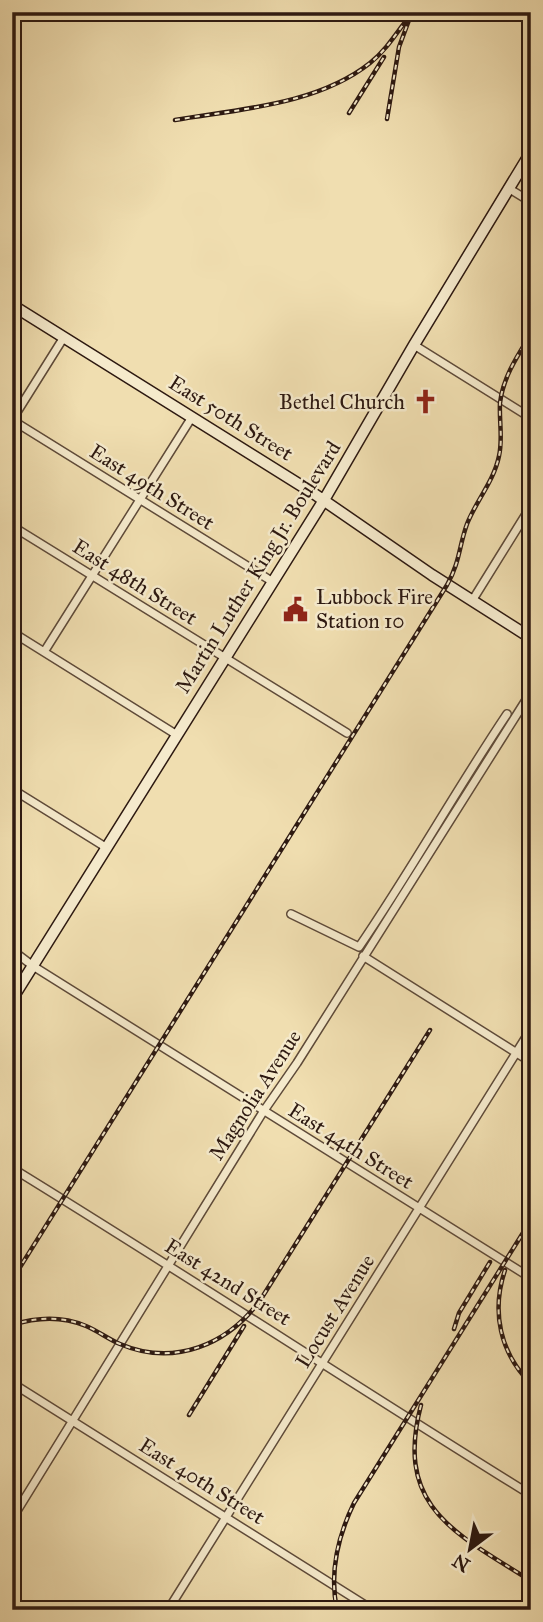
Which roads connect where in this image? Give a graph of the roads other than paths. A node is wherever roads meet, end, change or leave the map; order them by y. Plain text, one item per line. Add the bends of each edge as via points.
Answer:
1 (531, 152) edge
2 (509, 188) junction
3 (531, 202) edge
4 (12, 305) edge
5 (64, 337) junction
6 (414, 345) junction
7 (192, 416) junction
8 (531, 418) edge
9 (12, 420) edge
10 (140, 500) junction
11 (324, 500) junction
12 (531, 506) edge
13 (12, 526) edge
14 (92, 575) junction
15 (273, 582) junction
16 (472, 601) junction
17 (12, 632) edge
18 (531, 638) edge
19 (44, 652) junction
20 (225, 659) junction
21 (531, 692) edge
22 (507, 714) dead end
23 (347, 733) dead end
24 (177, 735) junction
25 (12, 789) edge
26 (107, 848) junction
27 (291, 914) dead end
28 (12, 950) edge
29 (363, 956) junction
30 (33, 966) junction
31 (12, 999) edge
32 (531, 1029) edge
33 (516, 1053) junction
34 (531, 1062) edge
35 (263, 1112) junction
36 (12, 1168) edge
37 (419, 1209) junction
38 (168, 1266) junction
39 (531, 1278) edge
40 (323, 1364) junction
41 (12, 1383) edge
42 (72, 1421) junction
43 (531, 1495) edge
44 (227, 1517) junction
45 (12, 1519) edge
46 (167, 1610) edge
47 (373, 1610) edge

1 - 2 main road, Martin Luther King Jr. Boulevard
2 - 3 street
2 - 6 main road, Martin Luther King Jr. Boulevard
4 - 5 main road, East 50th Street
5 - 7 main road, East 50th Street
5 - 9 street
6 - 8 street
6 - 11 main road, Martin Luther King Jr. Boulevard
7 - 10 street
7 - 11 main road, East 50th Street
9 - 10 street, East 49th Street
10 - 14 street
10 - 15 street, East 49th Street
11 - 15 main road, Martin Luther King Jr. Boulevard
11 - 16 main road, East 50th Street
12 - 16 street
13 - 14 street, East 48th Street
14 - 19 street
14 - 20 street, East 48th Street
15 - 20 main road, Martin Luther King Jr. Boulevard
16 - 18 main road, East 50th Street
17 - 19 street
19 - 24 street
20 - 23 street, East 48th Street
20 - 24 main road, Martin Luther King Jr. Boulevard
21 - 29 street, Magnolia Avenue
22 - 27 street via 359,947
24 - 26 main road, Martin Luther King Jr. Boulevard
25 - 26 street
26 - 30 main road, Martin Luther King Jr. Boulevard
28 - 30 street, East 44th Street
29 - 33 street
29 - 35 street, Magnolia Avenue
30 - 31 main road, Martin Luther King Jr. Boulevard
30 - 35 street, East 44th Street
32 - 33 street, Locust Avenue
33 - 34 street
33 - 37 street, Locust Avenue
35 - 37 street, East 44th Street
35 - 38 street, Magnolia Avenue
36 - 38 street, East 42nd Street
37 - 39 street, East 44th Street
37 - 40 street, Locust Avenue
38 - 40 street, East 42nd Street
38 - 42 street, Magnolia Avenue
40 - 43 street, East 42nd Street
40 - 44 street, Locust Avenue
41 - 42 street, East 40th Street
42 - 44 street, East 40th Street
42 - 45 street, Magnolia Avenue
44 - 46 street, Locust Avenue
44 - 47 street, East 40th Street

